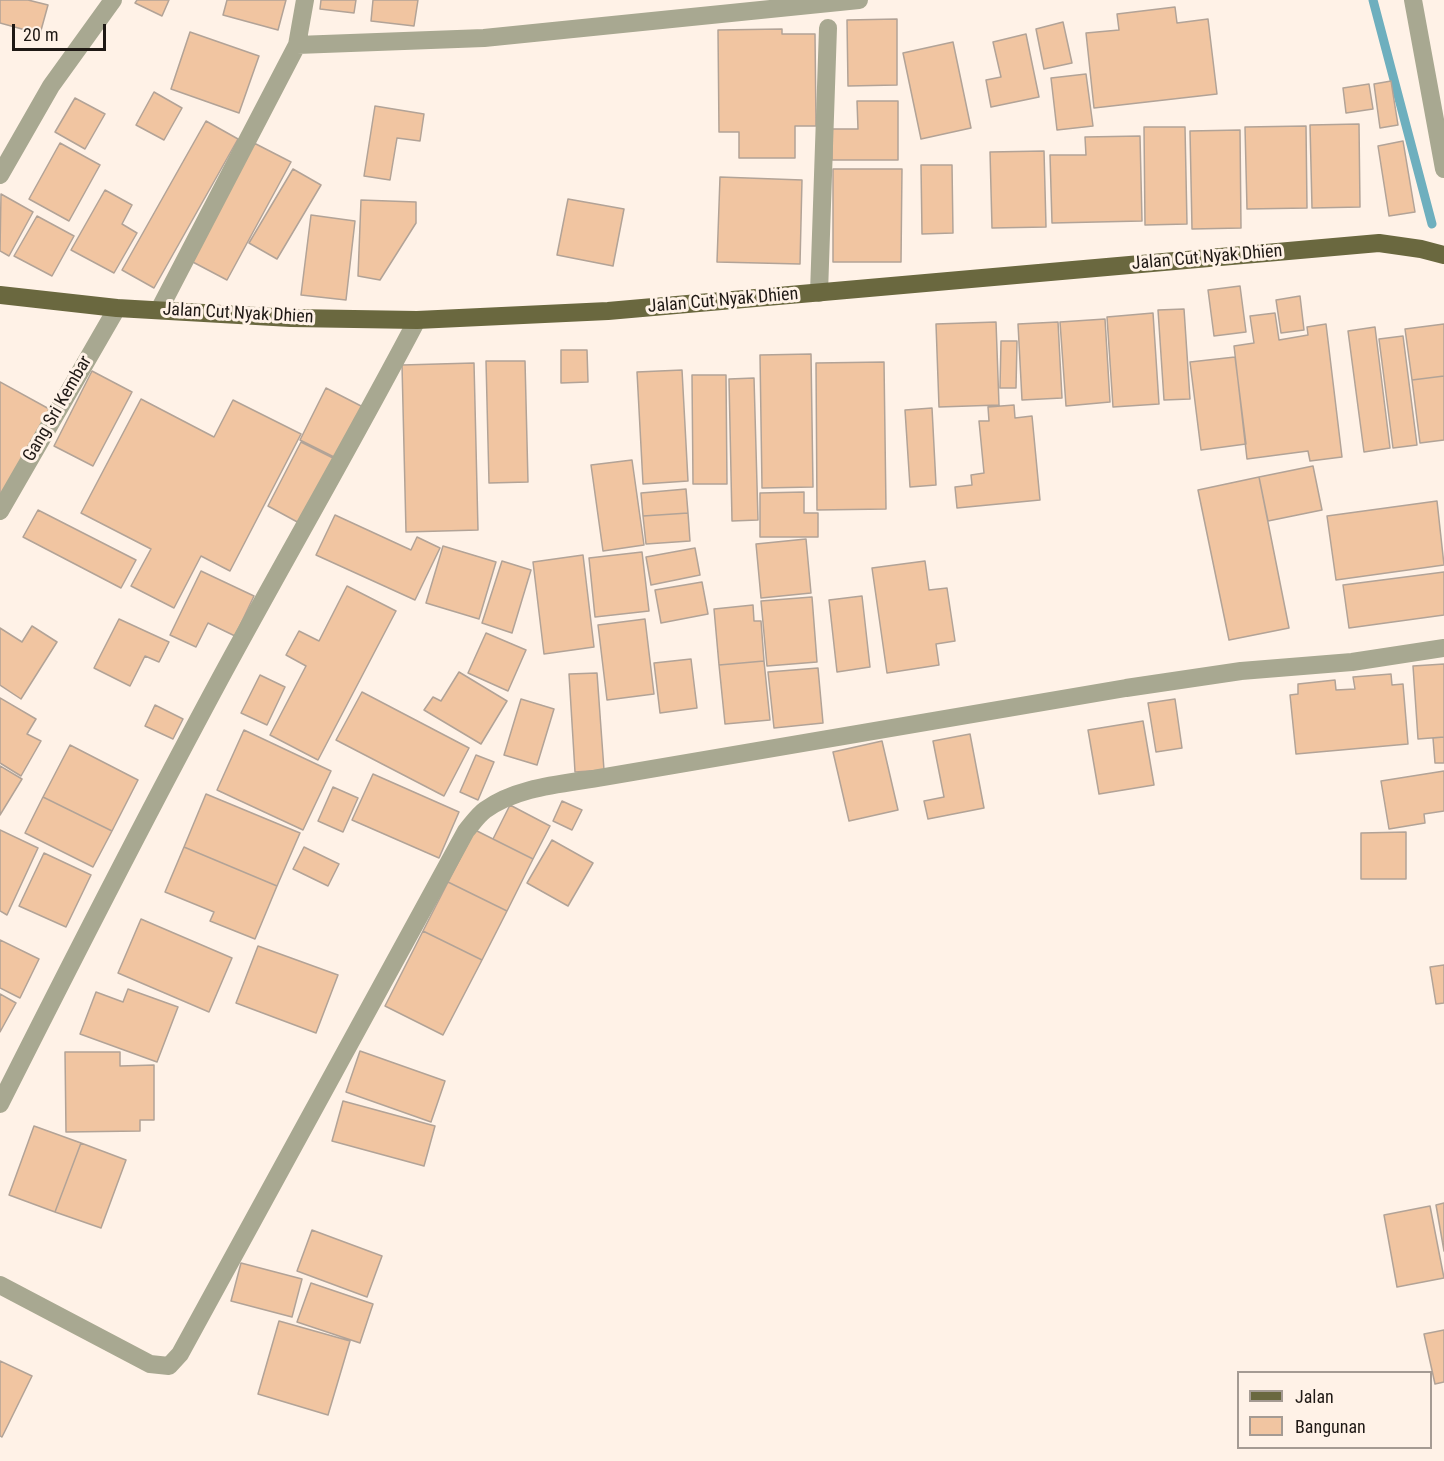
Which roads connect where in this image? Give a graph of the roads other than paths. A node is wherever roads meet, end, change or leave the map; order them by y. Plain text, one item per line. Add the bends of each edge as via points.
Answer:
1 (113, 0) edge
2 (305, 0) edge
3 (859, 0) edge
4 (1413, 0) edge
5 (828, 28) dead end
6 (297, 45) junction
7 (1444, 169) edge
8 (0, 176) edge
9 (1444, 255) edge
10 (819, 293) junction
11 (0, 296) edge
12 (117, 308) junction
13 (159, 310) junction
14 (417, 320) junction
15 (0, 511) edge
16 (1444, 648) edge
17 (0, 1104) edge
18 (0, 1285) edge

1 - 8 street via 51,86
2 - 6 street
3 - 6 street via 484,38
4 - 7 street
5 - 10 street
6 - 13 street
9 - 10 main road, Jalan Cut Nyak Dhien via 1379,243
10 - 14 main road, Jalan Cut Nyak Dhien via 608,311
11 - 12 main road, Jalan Cut Nyak Dhien
12 - 13 main road, Jalan Cut Nyak Dhien
12 - 15 street, Gang Sri Kembar
13 - 14 main road, Jalan Cut Nyak Dhien
14 - 17 street via 221,677
16 - 18 street via 1126,688 604,777 502,799 466,831 180,1354 169,1366 150,1364

